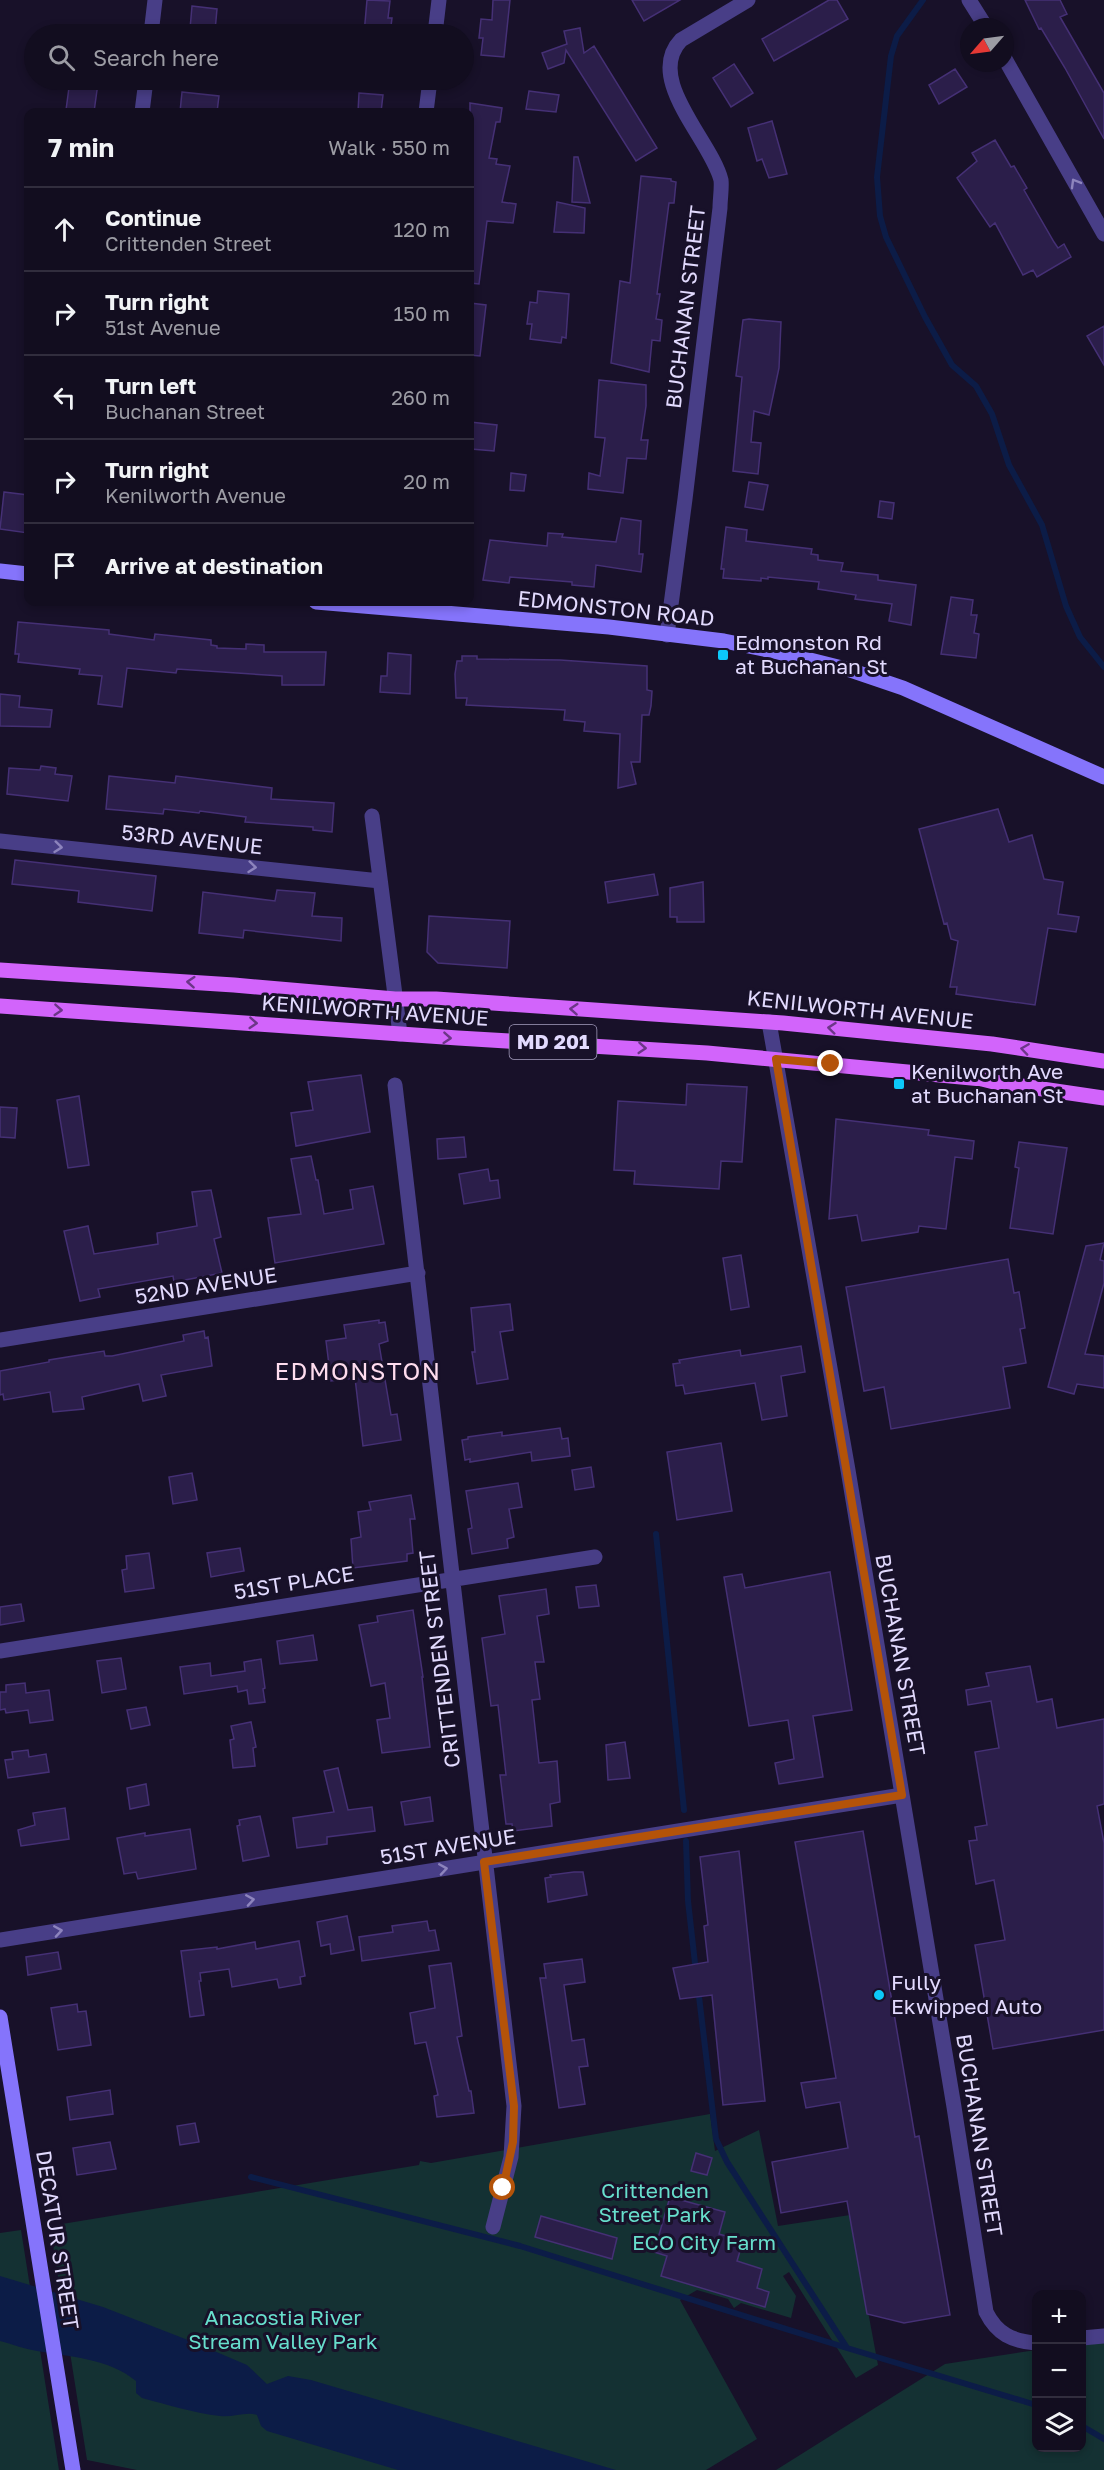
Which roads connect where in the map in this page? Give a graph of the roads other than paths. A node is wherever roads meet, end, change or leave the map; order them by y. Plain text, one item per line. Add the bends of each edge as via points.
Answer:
1 (155, 0) edge
2 (439, 0) edge
3 (748, 0) edge
4 (969, 0) edge
5 (723, 10) edge
6 (980, 18) edge
7 (152, 24) edge
8 (436, 24) edge
9 (1012, 72) edge
10 (145, 90) edge
11 (429, 90) edge
12 (142, 108) edge
13 (426, 108) edge
14 (1104, 234) edge
15 (0, 572) edge
16 (24, 574) edge
17 (394, 606) edge
18 (667, 635) junction
19 (1104, 777) edge
20 (372, 816) dead end
21 (0, 841) edge
22 (380, 881) junction
23 (0, 970) edge
24 (395, 999) junction
25 (0, 1006) edge
26 (769, 1022) junction
27 (400, 1034) junction
28 (776, 1059) junction
29 (1104, 1061) edge
30 (395, 1085) dead end
31 (1104, 1098) edge
32 (418, 1273) junction
33 (0, 1340) edge
34 (595, 1557) dead end
35 (452, 1580) junction
36 (0, 1651) edge
37 (902, 1795) junction
38 (484, 1862) junction
39 (0, 1940) edge
40 (0, 2017) edge
41 (493, 2227) dead end
42 (1104, 2336) edge
43 (1086, 2338) edge
44 (1032, 2343) edge
45 (73, 2470) edge

1 - 7 street
2 - 8 street
3 - 5 street, BUCHANAN STREET
4 - 6 street
5 - 18 street, BUCHANAN STREET via 681,40 670,57 672,84 721,181
14 -> 9 street
10 - 12 street
11 - 13 street
15 - 16 street
17 - 18 street, EDMONSTON ROAD
18 - 19 street, EDMONSTON ROAD via 724,641 850,670 903,688
20 - 22 street
21 -> 22 street, 53RD AVENUE
22 - 24 street
24 -> 23 main road, KENILWORTH AVENUE / MD 201
26 -> 24 main road, KENILWORTH AVENUE / MD 201
24 - 27 street
25 -> 27 main road, KENILWORTH AVENUE / MD 201
26 - 28 street, BUCHANAN STREET
29 -> 26 main road, KENILWORTH AVENUE / MD 201 via 992,1044
27 -> 28 main road, KENILWORTH AVENUE / MD 201
28 - 31 main road, KENILWORTH AVENUE / MD 201 via 982,1079
28 - 37 street, BUCHANAN STREET
30 - 32 street, CRITTENDEN STREET
32 - 33 street, 52ND AVENUE
32 - 35 street, CRITTENDEN STREET
34 - 35 street, 51ST PLACE
35 - 36 street, 51ST PLACE
35 - 38 street, CRITTENDEN STREET
37 - 38 street, 51ST AVENUE
37 - 44 street, BUCHANAN STREET via 986,2312 1004,2335
39 -> 38 street, 51ST AVENUE
38 - 41 street, CRITTENDEN STREET via 515,2124
40 - 45 street, DECATUR STREET
42 - 43 street

